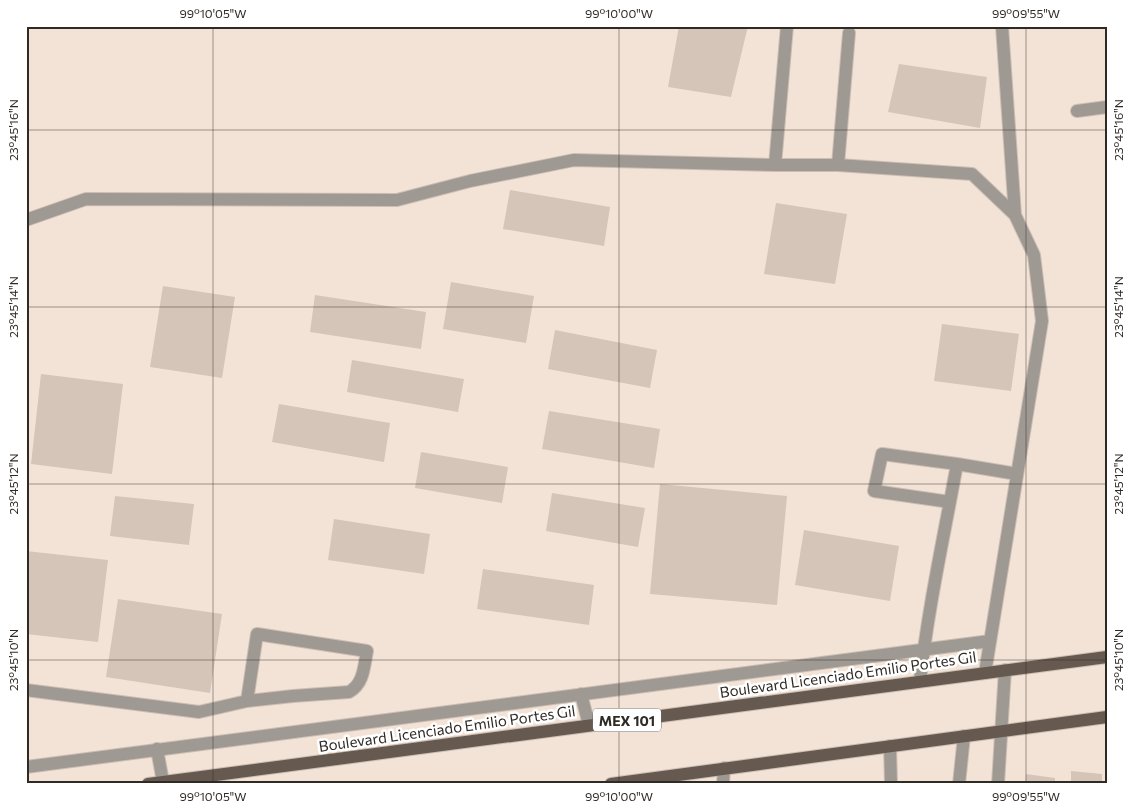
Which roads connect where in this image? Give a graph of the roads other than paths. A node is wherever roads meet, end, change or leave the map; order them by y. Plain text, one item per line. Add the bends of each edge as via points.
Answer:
1 (787, 26) edge
2 (1002, 26) edge
3 (849, 33) dead end
4 (1107, 108) edge
5 (1077, 111) dead end
6 (775, 165) junction
7 (838, 165) junction
8 (1016, 215) junction
9 (26, 220) edge
10 (957, 464) junction
11 (1017, 474) junction
12 (950, 502) junction
13 (990, 641) junction
14 (924, 650) junction
15 (1107, 657) edge
16 (1005, 670) junction
17 (985, 673) junction
18 (920, 681) junction
19 (26, 690) edge
20 (581, 694) junction
21 (247, 701) junction
22 (1107, 717) edge
23 (590, 725) junction
24 (1002, 731) junction
25 (964, 736) junction
26 (890, 746) junction
27 (157, 749) junction
28 (26, 767) edge
29 (724, 768) junction
30 (163, 783) edge
31 (148, 784) edge
32 (611, 784) edge
33 (723, 784) edge
34 (891, 784) edge
35 (959, 784) edge
36 (998, 784) edge

1 - 6 street
2 - 8 street
3 - 7 street
4 - 5 street
6 - 7 street
6 - 9 street via 574,160 397,200 86,199
7 - 8 street via 972,174
8 - 11 street via 1034,255 1042,321
10 - 11 street
10 - 12 street
10 - 12 street via 882,454 874,491
11 - 13 street
12 - 14 street
13 - 14 street
13 - 17 street
14 - 18 street
14 - 20 street
15 - 16 main road, Boulevard Licenciado Emilio Portes Gil / MEX 101
16 - 17 main road, Boulevard Licenciado Emilio Portes Gil / MEX 101
16 - 24 street
17 - 18 main road, Boulevard Licenciado Emilio Portes Gil / MEX 101
18 - 23 main road, Boulevard Licenciado Emilio Portes Gil / MEX 101
19 - 21 street via 199,712
20 - 23 street
20 - 27 street
21 - 21 street via 257,634 367,651 360,681 349,692
22 - 24 main road
23 - 30 main road, Boulevard Licenciado Emilio Portes Gil / MEX 101
24 - 25 main road
24 - 36 street
25 - 26 main road
25 - 35 street
26 - 29 main road
26 - 34 street
27 - 28 street
27 - 30 street
29 - 32 main road
29 - 33 street
30 - 31 main road, Boulevard Licenciado Emilio Portes Gil / MEX 101

